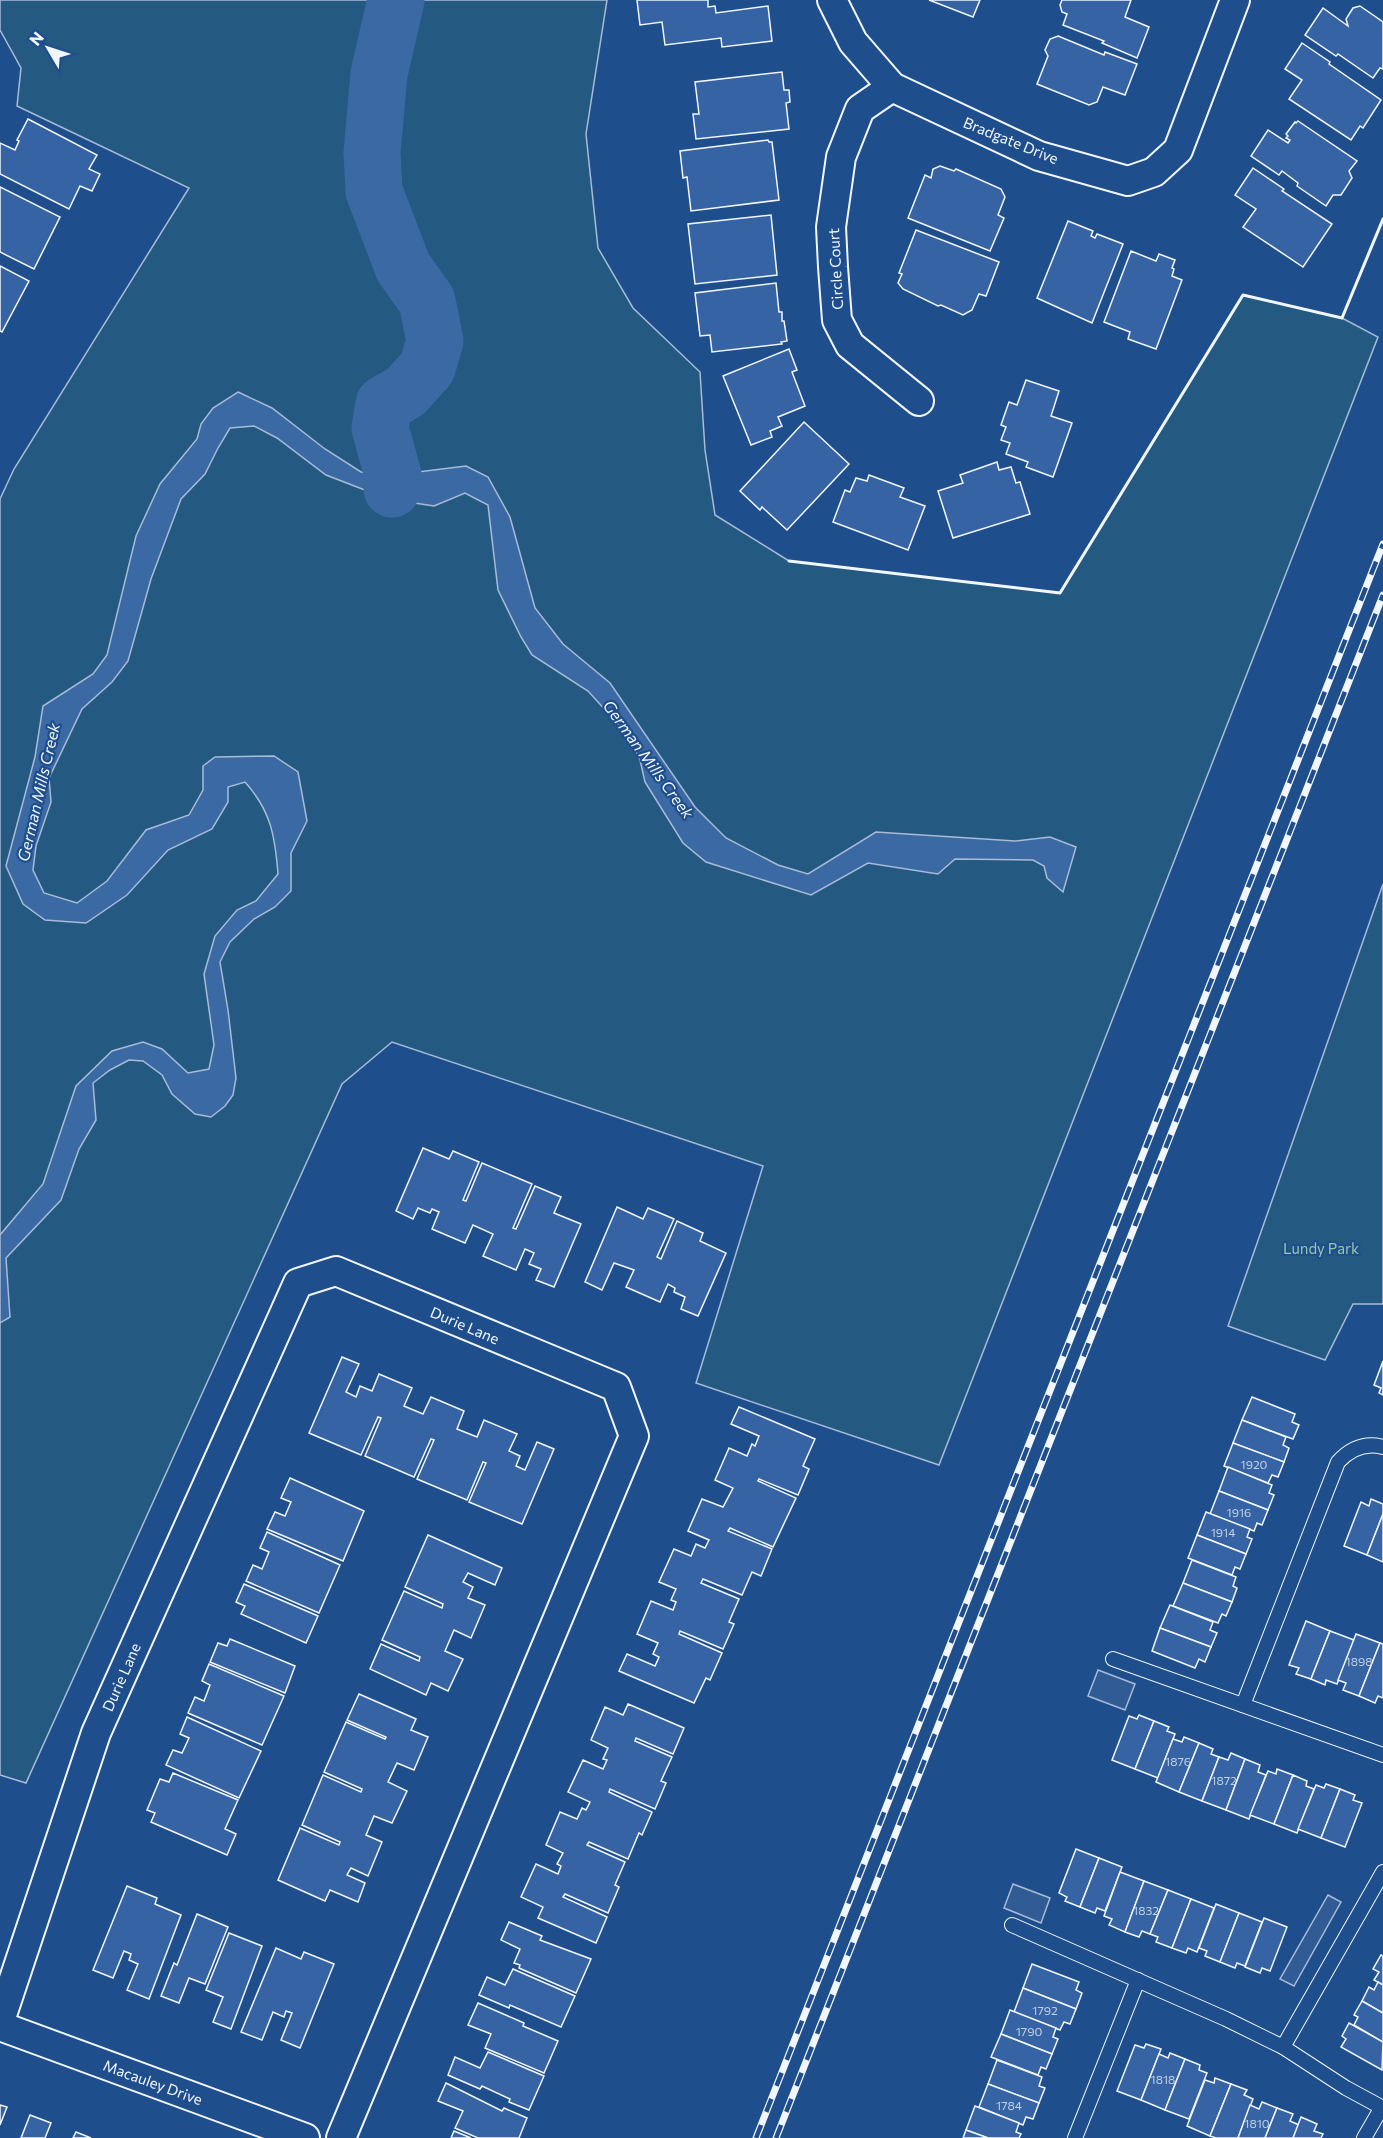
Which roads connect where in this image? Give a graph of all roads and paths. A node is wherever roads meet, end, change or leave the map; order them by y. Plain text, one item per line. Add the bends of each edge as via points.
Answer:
1 (832, 0) edge
2 (1235, 0) edge
3 (892, 87) junction
4 (919, 401) dead end
5 (1383, 1447) edge
6 (1113, 1659) dead end
7 (1244, 1705) junction
8 (1383, 1755) edge
9 (1383, 1872) edge
10 (1012, 1925) dead end
11 (1138, 1980) junction
12 (0, 2021) edge
13 (0, 2026) edge
14 (1282, 2047) junction
15 (1383, 2108) edge
16 (305, 2138) edge
17 (341, 2138) edge
18 (1075, 2138) edge
19 (1364, 2138) edge

1 - 3 street, Bradgate Drive via 853,42
2 - 3 street, Bradgate Drive via 1178,150 1154,172 1128,181 1039,156
3 - 4 street, Circle Court via 860,109 841,157 831,227 833,278 837,320 850,345
5 - 7 lane via 1367,1445 1347,1453 1338,1462
6 - 7 lane
7 - 8 lane
9 - 14 lane
10 - 11 lane
11 - 14 lane
11 - 18 lane
12 - 17 street, Durie Lane via 101,1723 298,1282 336,1271 616,1387 634,1436
13 - 16 street, Macauley Drive
14 - 15 lane
15 - 19 lane

